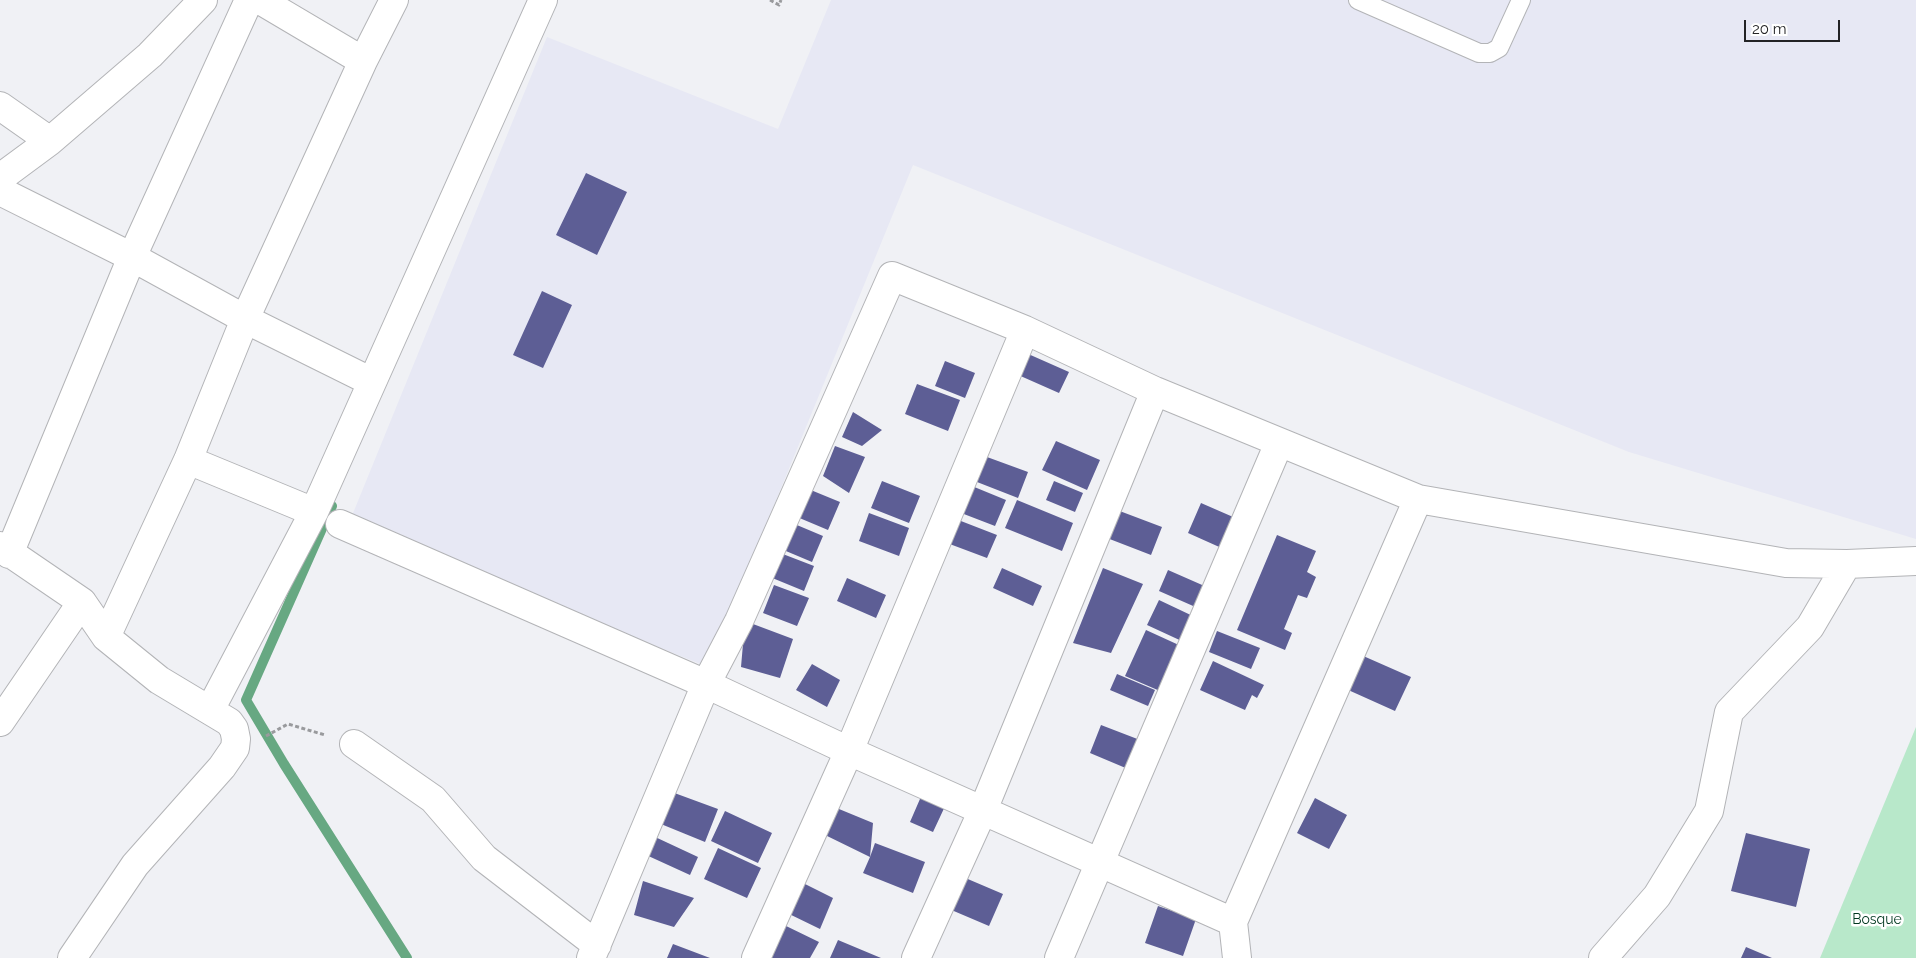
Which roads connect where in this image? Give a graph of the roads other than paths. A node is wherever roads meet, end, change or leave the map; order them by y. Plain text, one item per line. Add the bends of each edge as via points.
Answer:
1 (203, 0) edge
2 (249, 0) edge
3 (394, 0) edge
4 (543, 0) edge
5 (1358, 0) edge
6 (1521, 0) edge
7 (275, 4) edge
8 (363, 61) junction
9 (0, 106) edge
10 (50, 141) junction
11 (0, 178) edge
12 (0, 191) edge
13 (132, 257) junction
14 (245, 319) junction
15 (1025, 330) junction
16 (372, 382) junction
17 (1155, 391) junction
18 (1279, 443) junction
19 (188, 460) junction
20 (1418, 499) junction
21 (314, 512) junction
22 (340, 524) dead end
23 (5, 550) edge
24 (1916, 561) edge
25 (1848, 564) junction
26 (82, 602) junction
27 (106, 637) junction
28 (706, 684) junction
29 (210, 710) junction
30 (0, 722) edge
31 (354, 744) road end
32 (849, 751) junction
33 (983, 810) junction
34 (1099, 862) junction
35 (1233, 922) junction
36 (594, 952) edge
37 (72, 958) edge
38 (756, 958) edge
39 (916, 958) edge
40 (1059, 958) edge
41 (1237, 958) edge
42 (1603, 958) edge

1 - 10 street via 150,55
2 - 13 street
3 - 8 street
4 - 16 street
5 - 6 lane via 1479,53 1490,53 1499,48
7 - 8 street
8 - 14 street
9 - 10 street
10 - 11 street
12 - 13 street
13 - 14 street
13 - 23 street
14 - 16 street
14 - 19 street
15 - 17 street
15 - 28 street via 892,276 739,621
15 - 32 street
16 - 21 street
17 - 18 street
17 - 33 street
18 - 20 street
18 - 34 street
19 - 21 street
19 - 27 street
20 - 25 street via 1786,563
20 - 35 street
21 - 29 street
22 - 28 street
23 - 26 street
24 - 25 street
25 - 42 street via 1810,626 1729,712 1709,811 1657,896
26 - 27 street
26 - 30 street
27 - 29 street via 158,680
28 - 32 street
28 - 36 street
29 - 37 street via 234,729 235,748 135,865
31 - 36 street via 433,799 484,858
32 - 33 street
32 - 38 street
33 - 34 street
33 - 39 street
34 - 35 street
34 - 40 street
35 - 41 street

